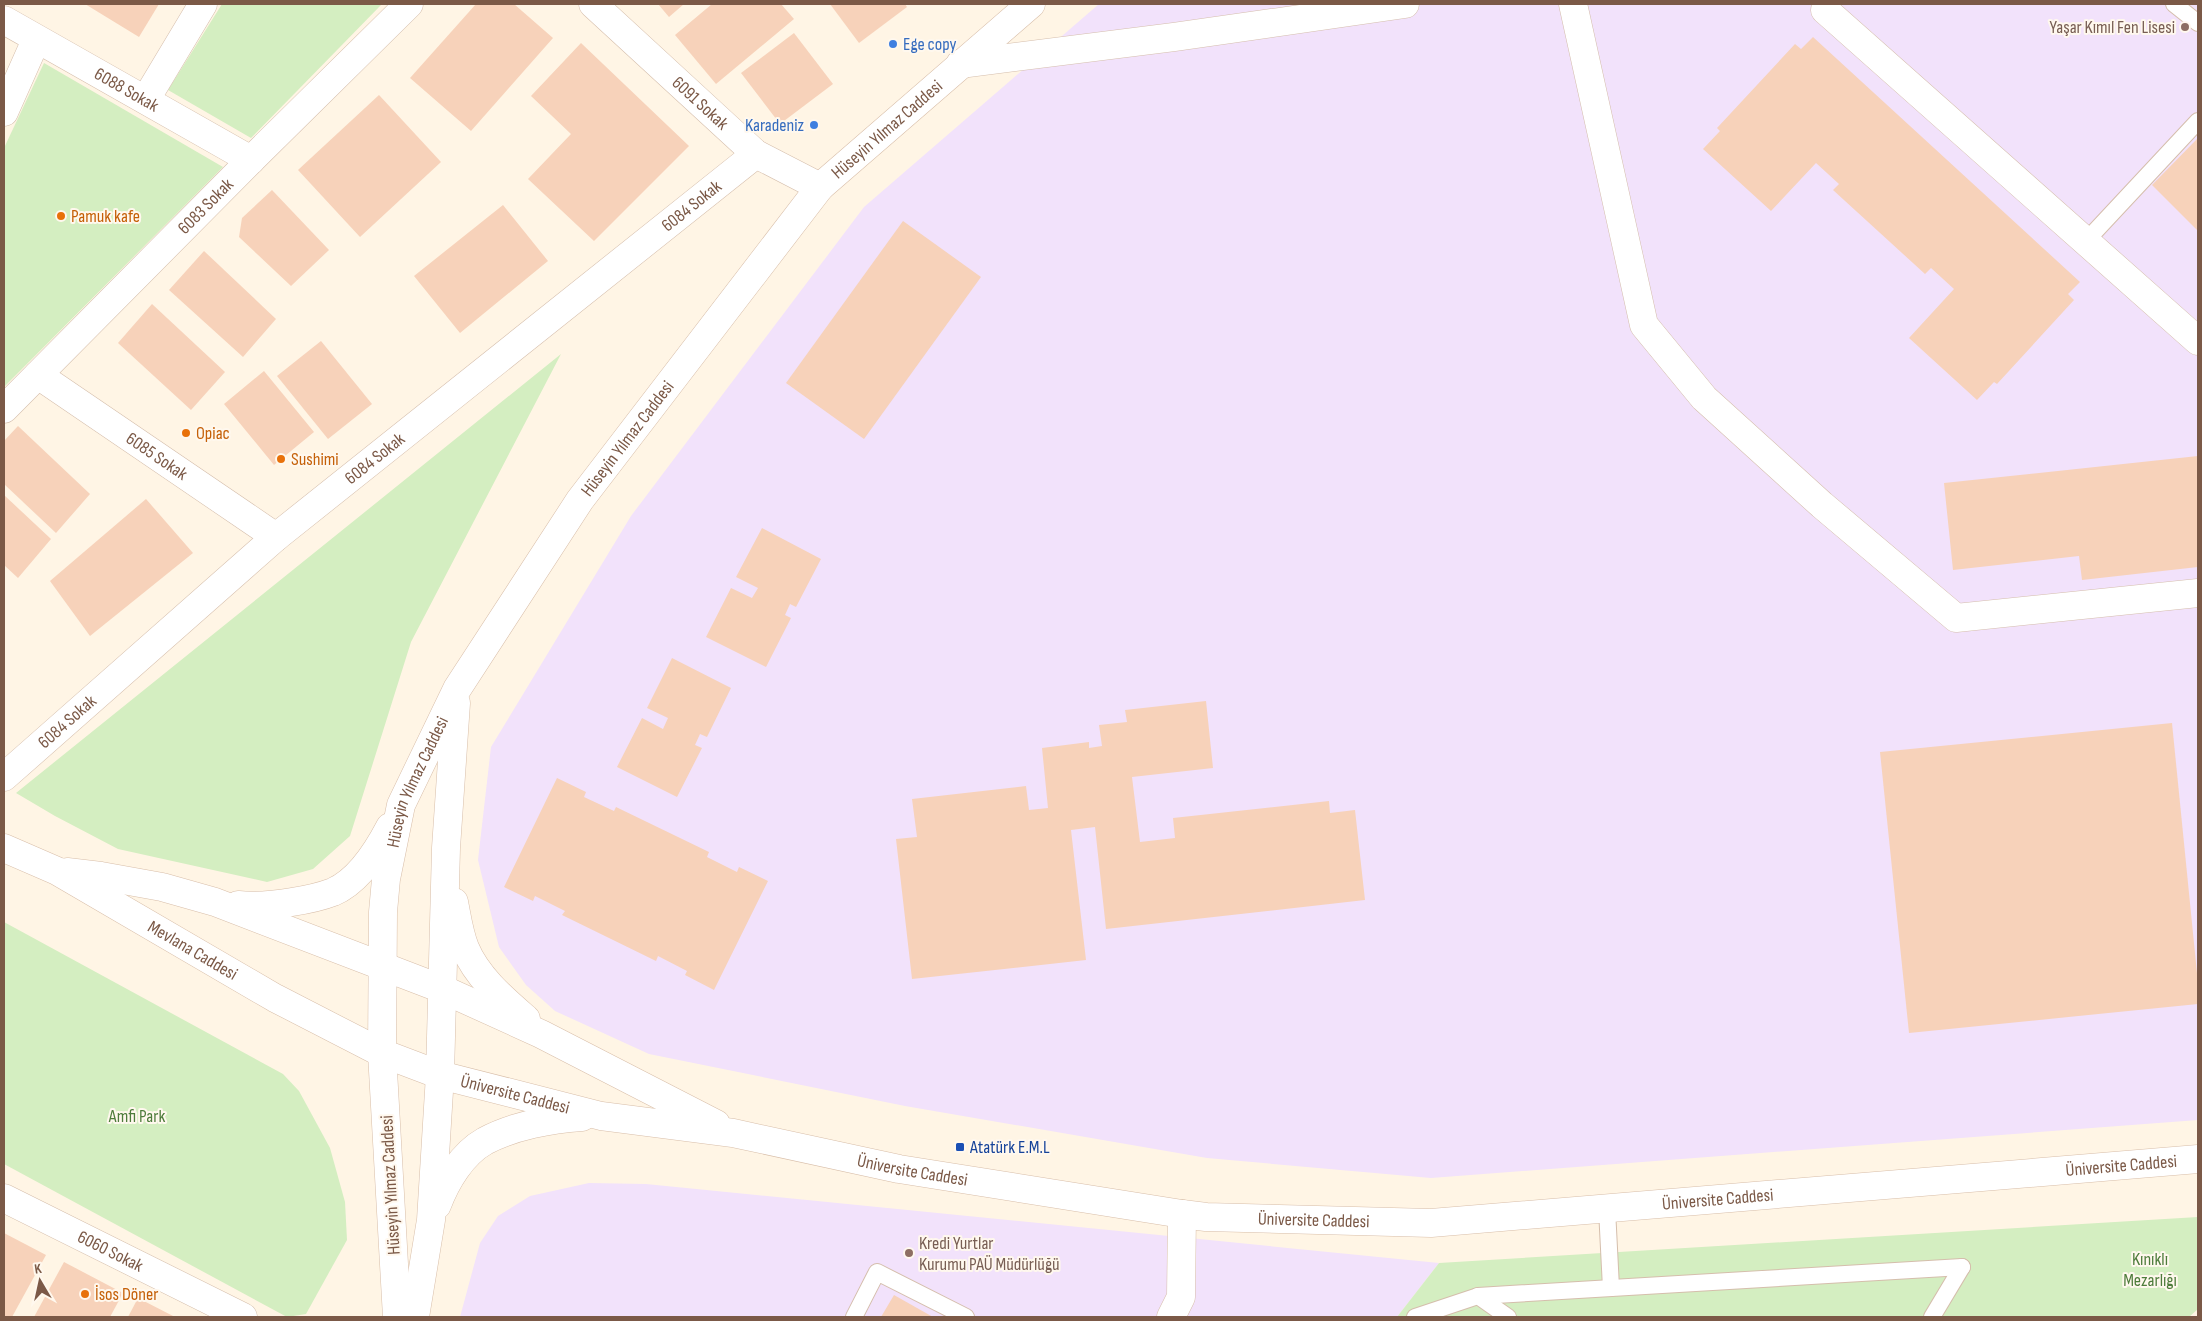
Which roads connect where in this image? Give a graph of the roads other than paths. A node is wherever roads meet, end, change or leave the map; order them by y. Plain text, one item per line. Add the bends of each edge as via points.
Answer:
1 (203, 4) edge
2 (409, 4) edge
3 (593, 4) edge
4 (1031, 4) edge
5 (1405, 4) edge
6 (1574, 4) edge
7 (2174, 4) edge
8 (1826, 10) dead end
9 (4, 20) edge
10 (2198, 23) edge
11 (36, 40) junction
12 (960, 64) junction
13 (146, 99) junction
14 (4, 112) edge
15 (2198, 121) edge
16 (756, 154) junction
17 (251, 160) junction
18 (820, 187) junction
19 (2086, 241) junction
20 (2198, 341) edge
21 (38, 375) junction
22 (4, 409) edge
23 (276, 537) junction
24 (2198, 593) edge
25 (457, 689) junction
26 (4, 777) edge
27 (401, 805) junction
28 (4, 848) edge
29 (446, 848) junction
30 (57, 871) junction
31 (216, 902) junction
32 (383, 967) junction
33 (442, 989) junction
34 (541, 1034) junction
35 (382, 1053) junction
36 (440, 1075) junction
37 (602, 1116) junction
38 (733, 1133) junction
39 (2198, 1158) edge
40 (4, 1198) edge
41 (1607, 1209) junction
42 (1182, 1214) junction
43 (432, 1220) junction
44 (1611, 1288) junction
45 (1478, 1296) junction
46 (243, 1317) edge
47 (397, 1317) edge
48 (415, 1317) edge
49 (854, 1317) edge
50 (966, 1317) edge
51 (1171, 1317) edge
52 (1415, 1317) edge
53 (1508, 1317) edge
54 (1932, 1317) edge

1 - 13 street
2 - 17 street, 6083 Sokak
3 - 16 street, 6091 Sokak
4 - 12 street, Hüseyin Yılmaz Caddesi
5 - 12 street
6 - 24 street via 1644,325 1704,398 1822,505 1956,618
7 - 10 lane
8 - 19 street
9 - 11 street, 6088 Sokak
11 - 13 street, 6088 Sokak
11 - 14 street
12 - 18 street, Hüseyin Yılmaz Caddesi
13 - 17 street, 6088 Sokak
15 - 19 lane
16 - 18 street, 6091 Sokak
16 - 23 street, 6084 Sokak
17 - 21 street, 6083 Sokak
18 - 25 street, Hüseyin Yılmaz Caddesi via 580,500
19 - 20 street
21 - 22 street, 6083 Sokak
21 - 23 street, 6085 Sokak
23 - 26 street, 6084 Sokak
25 - 27 street, Hüseyin Yılmaz Caddesi
25 - 29 street
27 - 31 street via 387,834 370,858 355,877 334,892 275,905
27 - 32 street, Hüseyin Yılmaz Caddesi via 386,879
28 - 30 street, Mevlana Caddesi
29 - 33 street
29 - 34 street via 465,948 491,986
30 - 31 street via 153,886
30 - 35 street, Mevlana Caddesi via 275,998
31 - 32 street
32 - 33 street
32 - 35 street, Hüseyin Yılmaz Caddesi
33 - 34 street
33 - 36 street
34 - 38 street
35 - 36 street, Mevlana Caddesi
35 - 47 street, Hüseyin Yılmaz Caddesi
36 - 37 street, Üniversite Caddesi
36 - 43 street
37 - 38 street, Üniversite Caddesi
37 - 43 street via 558,1119 507,1132 484,1142 451,1175
38 - 42 street, Üniversite Caddesi via 898,1170
39 - 41 street, Üniversite Caddesi
40 - 46 street, 6060 Sokak
41 - 42 street, Üniversite Caddesi via 1431,1224
41 - 44 lane
42 - 51 street via 1181,1297
43 - 48 street
44 - 45 lane
44 - 54 lane via 1962,1267
45 - 52 lane
45 - 53 lane
49 - 50 lane via 877,1272

